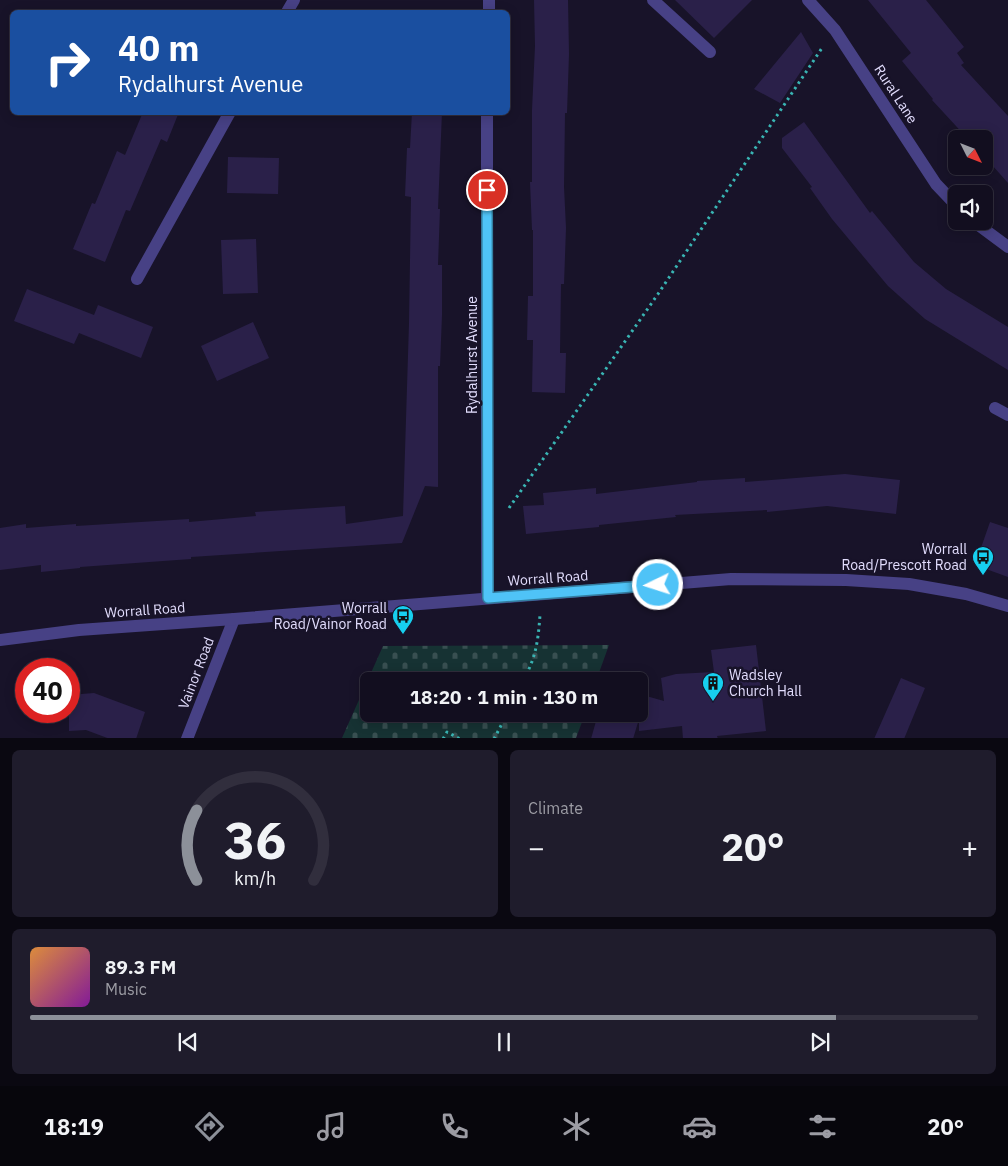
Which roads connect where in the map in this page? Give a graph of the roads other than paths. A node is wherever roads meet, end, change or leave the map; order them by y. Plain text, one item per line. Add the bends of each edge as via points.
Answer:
1 (653, 0) edge
2 (808, 0) edge
3 (710, 52) dead end
4 (228, 115) edge
5 (486, 115) edge
6 (948, 197) edge
7 (985, 230) edge
8 (1008, 247) edge
9 (137, 278) dead end
10 (995, 408) dead end
11 (1008, 415) edge
12 (488, 598) junction
13 (1008, 606) edge
14 (234, 619) junction
15 (0, 640) edge
16 (187, 738) edge

1 - 3 street
2 - 6 street, Rural Lane via 835,30 936,184
4 - 9 street
5 - 12 street, Rydalhurst Avenue
7 - 8 street
10 - 11 street
12 - 13 street, Worrall Road via 731,579 846,580 909,584 966,594
12 - 14 street, Worrall Road
14 - 15 street, Worrall Road via 80,630
14 - 16 street, Vainor Road

